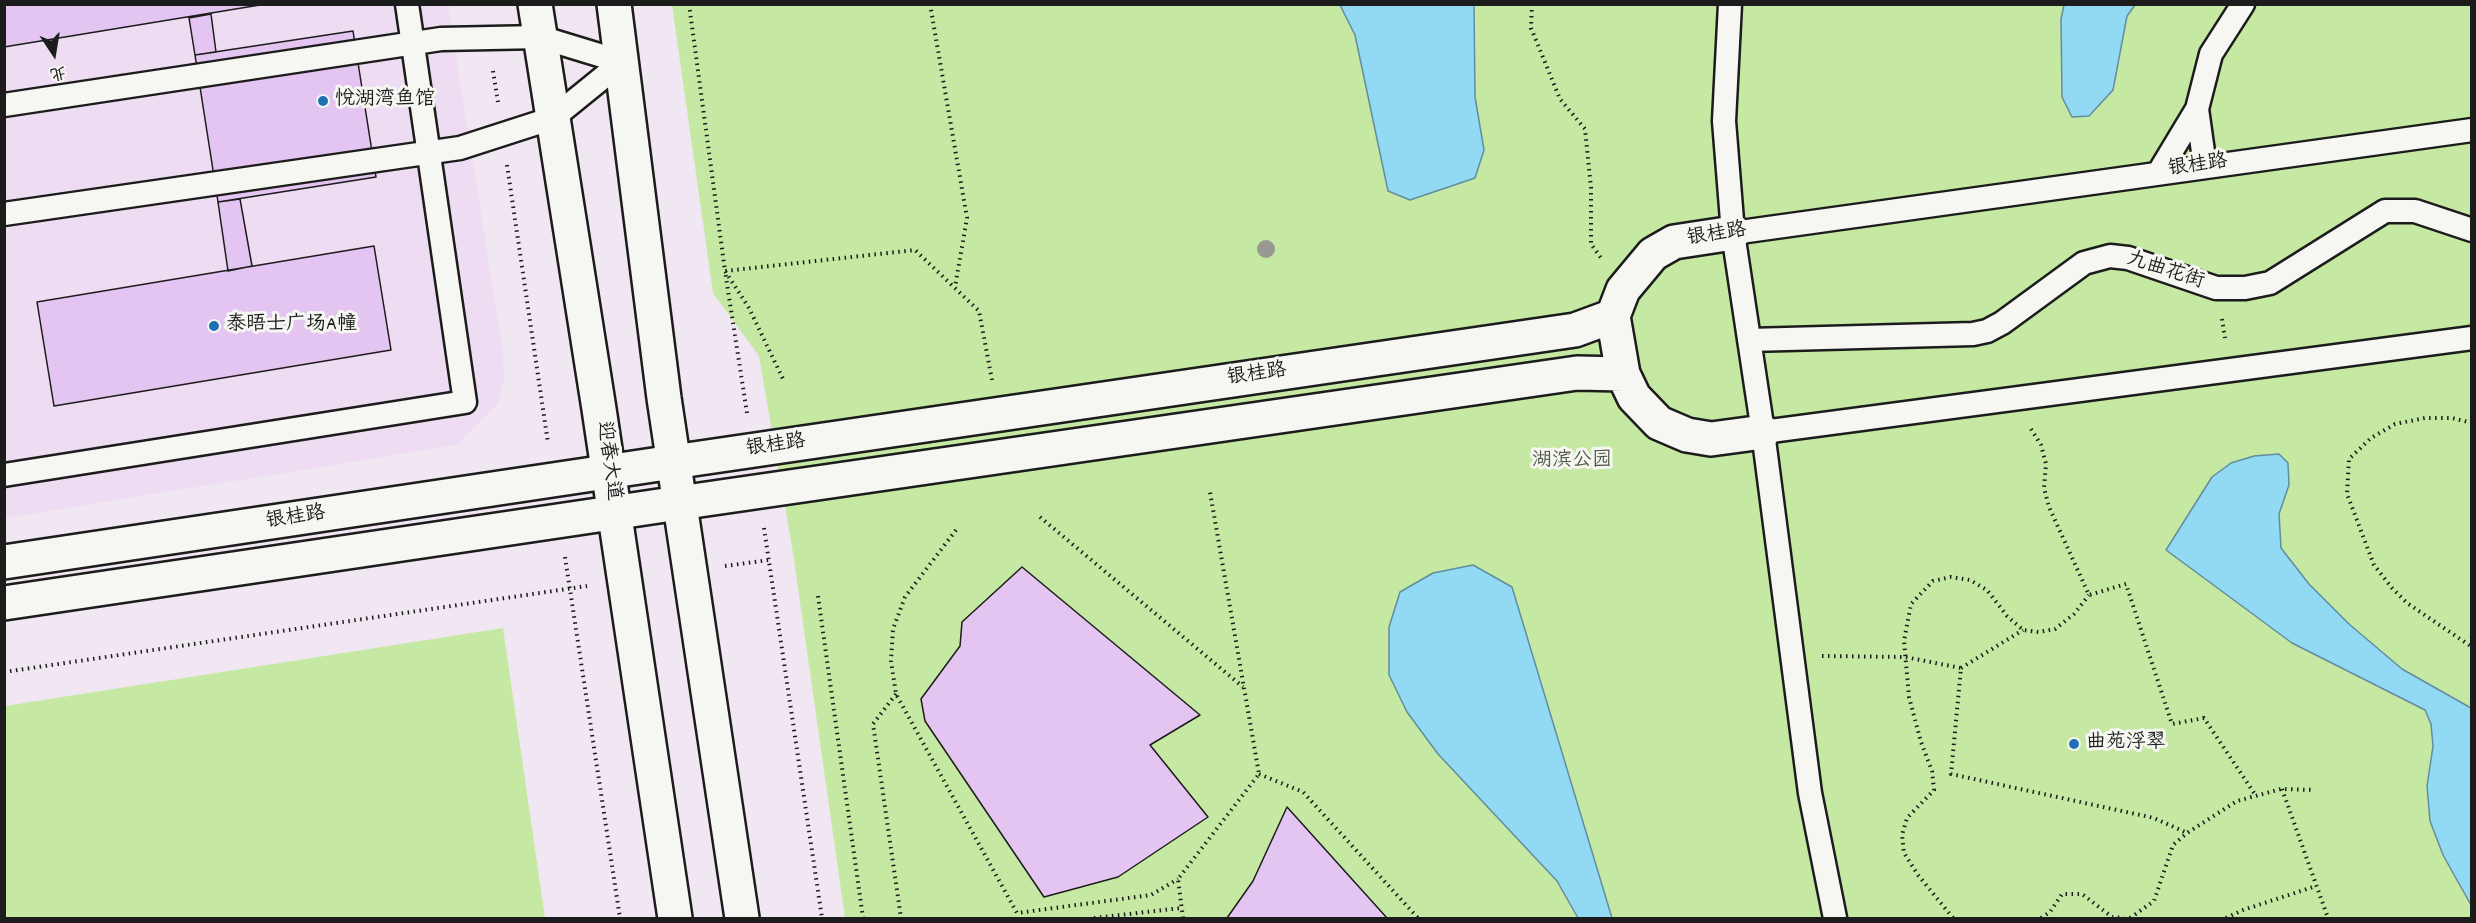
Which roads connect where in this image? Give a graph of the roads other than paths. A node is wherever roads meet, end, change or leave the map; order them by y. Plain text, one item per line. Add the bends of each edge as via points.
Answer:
1 (407, 4) edge
2 (535, 4) edge
3 (614, 4) edge
4 (1730, 4) edge
5 (2243, 4) edge
6 (540, 37) junction
7 (413, 44) junction
8 (622, 62) junction
9 (4, 105) edge
10 (2197, 109) junction
11 (553, 118) junction
12 (2472, 130) edge
13 (428, 152) junction
14 (2205, 166) junction
15 (2159, 172) junction
16 (4, 214) edge
17 (2472, 230) edge
18 (1733, 233) junction
19 (1618, 303) junction
20 (2472, 338) edge
21 (1749, 340) junction
22 (1623, 374) junction
23 (1763, 432) junction
24 (673, 462) junction
25 (609, 471) junction
26 (4, 475) edge
27 (679, 503) junction
28 (615, 513) junction
29 (4, 562) edge
30 (4, 603) edge
31 (675, 918) edge
32 (742, 918) edge
33 (1835, 918) edge

1 - 7 lane
2 - 6 street, 迎春大道
3 - 8 street
4 - 18 lane via 1724,121
5 - 10 lane via 2211,54
6 - 7 lane via 441,39
6 - 8 lane
6 - 11 street, 迎春大道
7 - 9 lane
7 - 13 lane
8 - 11 lane
8 - 24 street
10 - 14 lane
10 - 15 lane
11 - 13 lane via 460,148
11 - 25 street, 迎春大道
12 - 14 lane, 银桂路
13 - 16 lane
13 - 26 lane via 465,402
14 - 15 lane, 银桂路
15 - 18 lane, 银桂路
17 - 21 lane, 九曲花街 via 2415,211 2385,212 2270,283 2246,288 2218,289 2128,258 2110,256 2084,263 1987,331
18 - 19 street, 银桂路 via 1674,242 1653,254
18 - 21 lane
19 - 22 street
19 - 24 street, 银桂路 via 1575,330
20 - 23 lane
21 - 23 lane
22 - 23 street via 1634,397 1659,423 1687,435 1711,439
22 - 27 street, 银桂路 via 1577,372
23 - 33 lane via 1810,794
24 - 25 street, 银桂路
24 - 27 street
25 - 28 street, 迎春大道
25 - 29 street, 银桂路
27 - 28 street, 银桂路
27 - 32 street
28 - 30 street, 银桂路
28 - 31 street, 迎春大道

